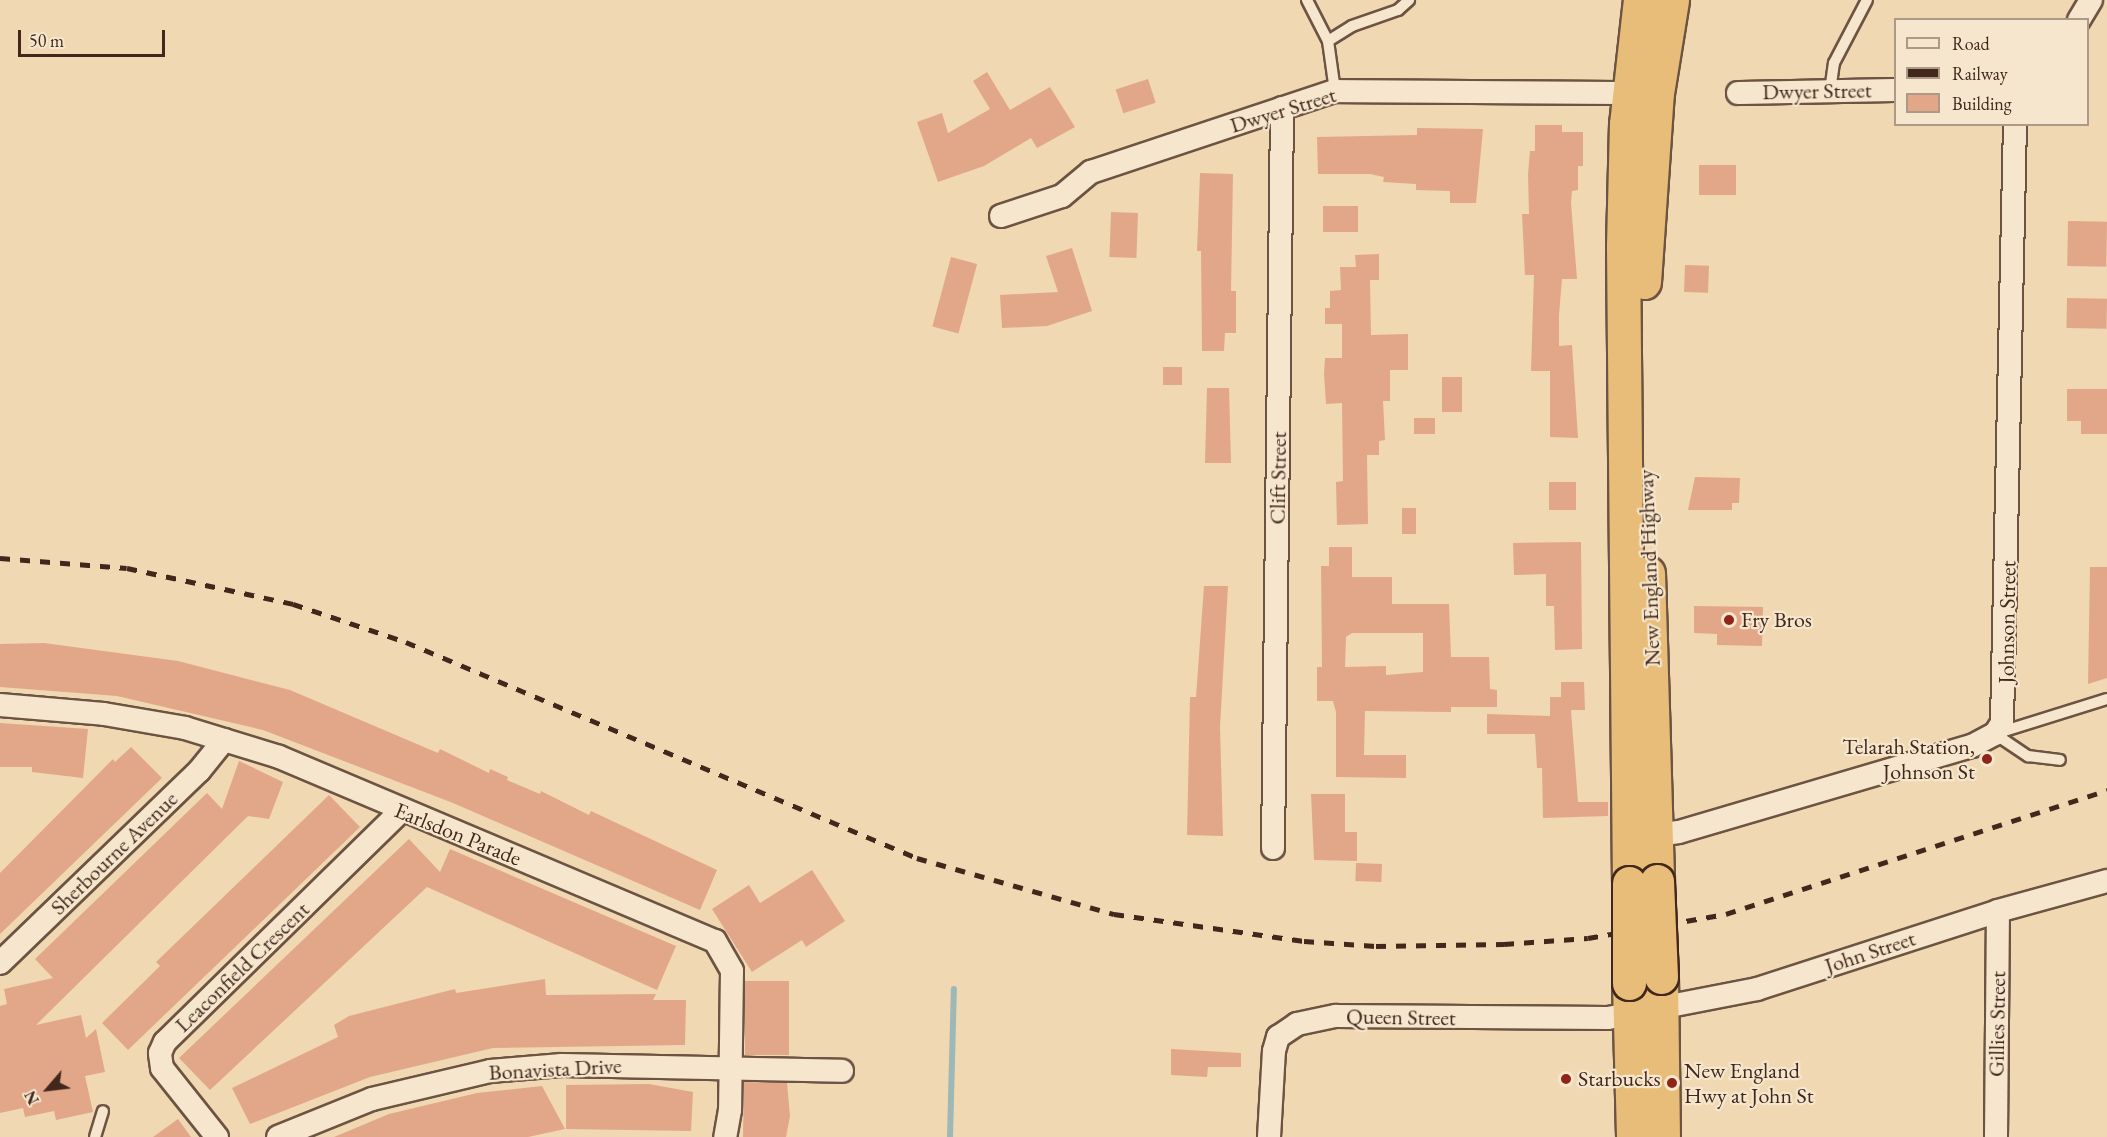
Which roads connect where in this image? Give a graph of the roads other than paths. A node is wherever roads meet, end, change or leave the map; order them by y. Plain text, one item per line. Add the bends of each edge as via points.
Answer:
1 (1307, 0) edge
2 (1408, 0) edge
3 (1640, 0) edge
4 (1672, 0) edge
5 (1867, 0) edge
6 (2091, 0) edge
7 (2080, 18) edge
8 (1328, 41) junction
9 (1894, 90) edge
10 (1335, 91) junction
11 (1830, 91) junction
12 (1643, 93) junction
13 (1738, 93) dead end
14 (1282, 108) junction
15 (2016, 126) edge
16 (1000, 216) dead end
17 (2107, 699) edge
18 (0, 705) edge
19 (1995, 734) junction
20 (224, 740) junction
21 (2060, 760) dead end
22 (401, 811) junction
23 (1642, 837) junction
24 (1273, 848) dead end
25 (2107, 882) edge
26 (1998, 911) junction
27 (0, 963) edge
28 (1645, 995) junction
29 (729, 1066) junction
30 (842, 1071) dead end
31 (103, 1111) dead end
32 (95, 1137) edge
33 (217, 1137) edge
34 (278, 1137) edge
35 (725, 1137) edge
36 (1269, 1137) edge
37 (1633, 1137) edge
38 (1663, 1137) edge
39 (1996, 1137) edge

1 - 8 lane
2 - 8 lane via 1398,10 1352,26
3 - 12 highway, New England Highway
4 - 12 highway, New England Highway
5 - 11 lane via 1834,63
6 - 7 street
8 - 10 lane
9 - 11 street, Dwyer Street
10 - 12 street, Dwyer Street
10 - 14 street, Dwyer Street
11 - 13 street, Dwyer Street
12 - 23 highway, New England Highway via 1623,246
14 - 16 street, Dwyer Street via 1091,172 1062,196
14 - 24 street, Clift Street
15 - 19 street, Johnson Street via 2006,711
17 - 19 lane
18 - 20 street, Earlsdon Parade via 104,714
19 - 21 lane via 2028,756
19 - 23 street via 1972,746
20 - 22 street, Earlsdon Parade via 279,757
20 - 27 street, Sherbourne Avenue via 200,771
22 - 29 street, Earlsdon Parade via 715,941 732,971
22 - 33 street, Leaconfield Crescent via 165,1042 160,1053 162,1068
23 - 28 highway, New England Highway, bridge
25 - 26 street, John Street
26 - 28 street, John Street via 1757,989
26 - 39 street, Gillies Street
28 - 36 street, Queen Street via 1608,1018 1336,1016 1296,1023 1278,1037 1274,1051
28 - 37 highway, New England Highway
28 - 38 highway, New England Highway
29 - 30 street, Bonavista Drive
29 - 34 street, Bonavista Drive via 562,1065 490,1071 372,1099
29 - 35 street, Earlsdon Parade
31 - 32 lane

